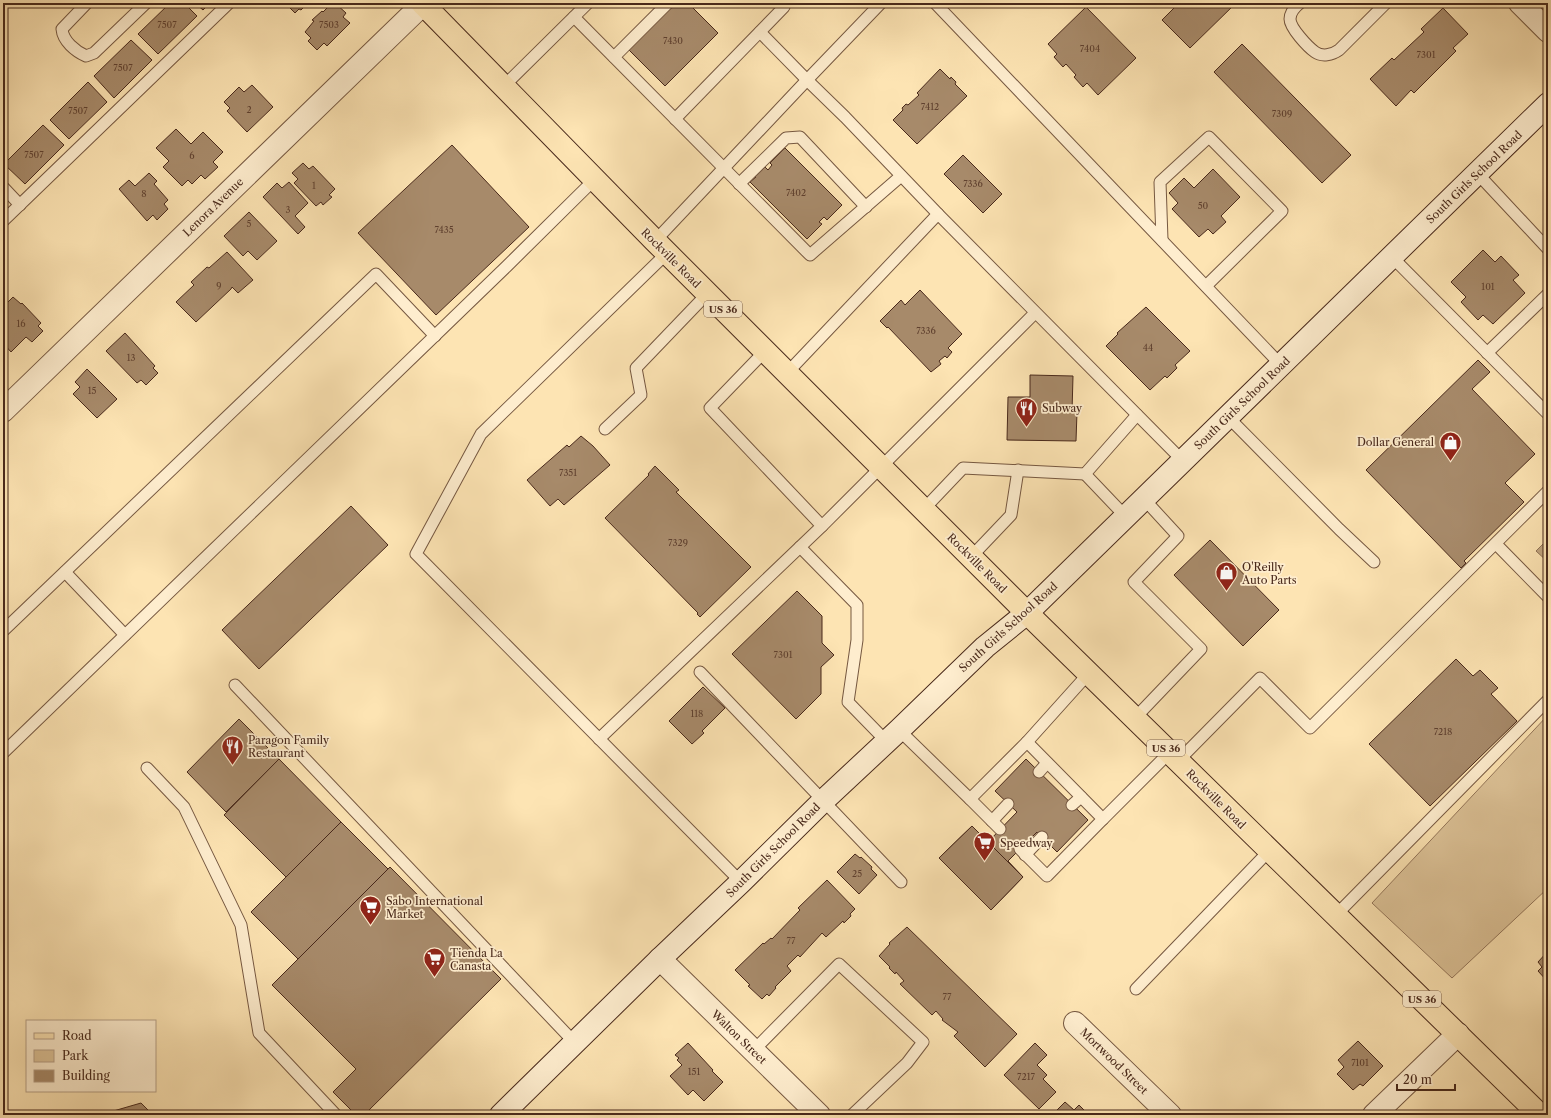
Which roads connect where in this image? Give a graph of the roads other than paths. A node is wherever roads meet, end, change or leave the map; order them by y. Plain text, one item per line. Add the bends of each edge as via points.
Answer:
1 (86, 3) edge
2 (146, 3) edge
3 (229, 3) edge
4 (588, 3) edge
5 (668, 3) edge
6 (780, 3) edge
7 (881, 3) edge
8 (935, 3) edge
9 (1300, 3) edge
10 (1386, 3) edge
11 (1520, 3) edge
12 (422, 4) edge
13 (574, 17) junction
14 (1548, 31) edge
15 (760, 32) junction
16 (614, 57) junction
17 (806, 80) junction
18 (503, 86) junction
19 (1548, 104) edge
20 (675, 119) junction
21 (724, 168) junction
22 (1477, 173) junction
23 (901, 176) junction
24 (594, 180) junction
25 (739, 184) junction
26 (3, 187) edge
27 (20, 204) junction
28 (866, 206) junction
29 (938, 214) junction
30 (3, 221) edge
31 (1162, 240) junction
32 (661, 247) junction
33 (1548, 249) edge
34 (1392, 257) junction
35 (1206, 286) junction
36 (707, 294) junction
37 (1548, 294) edge
38 (1035, 312) junction
39 (435, 336) junction
40 (765, 352) junction
41 (1487, 353) junction
42 (1281, 365) junction
43 (787, 373) junction
44 (3, 411) edge
45 (1548, 414) edge
46 (1137, 415) junction
47 (1228, 417) junction
48 (606, 428) dead end
49 (1183, 461) junction
50 (882, 468) junction
51 (1018, 470) junction
52 (1084, 474) junction
53 (1548, 491) edge
54 (1144, 499) junction
55 (924, 509) junction
56 (1126, 517) junction
57 (822, 526) junction
58 (1496, 544) junction
59 (800, 547) junction
60 (971, 557) junction
61 (1374, 562) dead end
62 (65, 572) junction
63 (1548, 597) edge
64 (1027, 613) junction
65 (3, 631) edge
66 (125, 635) junction
67 (700, 672) dead end
68 (1089, 673) junction
69 (235, 685) dead end
70 (1548, 700) edge
71 (1135, 718) junction
72 (893, 736) junction
73 (599, 739) junction
74 (1026, 742) junction
75 (3, 752) edge
76 (1174, 757) junction
77 (1047, 763) junction
78 (146, 768) dead end
79 (1039, 772) dead end
80 (1081, 797) junction
81 (970, 799) junction
82 (823, 801) junction
83 (1008, 804) dead end
84 (1072, 805) dead end
85 (1102, 819) junction
86 (992, 821) junction
87 (1000, 829) dead end
88 (1042, 837) dead end
89 (1270, 851) junction
90 (741, 882) junction
91 (901, 882) dead end
92 (1336, 915) junction
93 (660, 959) junction
94 (1136, 990) dead end
95 (1075, 1023) dead end
96 (1458, 1034) junction
97 (575, 1043) junction
98 (753, 1051) junction
99 (336, 1115) edge
100 (501, 1115) edge
101 (819, 1115) edge
102 (852, 1115) edge
103 (1170, 1115) edge
104 (1374, 1115) edge
105 (1540, 1115) edge

1 - 2 lane via 62,29 62,34 68,42 86,56 94,53
3 - 27 lane
4 - 13 lane
5 - 16 lane
6 - 15 lane via 784,8
7 - 17 lane
8 - 31 lane
9 - 10 lane via 1290,20 1294,30 1315,52 1330,55 1339,50
11 - 14 main road
12 - 18 main road, Rockville Road / US 36
12 - 44 main road, Lenora Avenue
13 - 16 lane
13 - 18 lane
15 - 17 lane
15 - 20 lane
16 - 20 lane
17 - 21 lane
17 - 23 lane
18 - 24 main road, Rockville Road / US 36
19 - 22 main road, South Girls School Road
20 - 21 lane
21 - 25 lane
21 - 32 lane
22 - 33 lane
22 - 34 main road, South Girls School Road
23 - 28 lane
23 - 29 lane
24 - 32 main road, Rockville Road / US 36
24 - 39 lane
25 - 28 lane via 810,255
25 - 28 lane via 786,138 800,137
26 - 27 lane
27 - 30 lane
29 - 38 lane
29 - 43 lane
31 - 35 lane
31 - 35 lane via 1160,182 1209,137 1282,211
32 - 36 main road, Rockville Road / US 36
32 - 73 lane via 481,434 416,554
34 - 41 lane
34 - 42 main road, South Girls School Road
35 - 42 lane
36 - 40 main road, Rockville Road / US 36
36 - 48 lane via 636,368 641,395
37 - 41 lane
38 - 46 lane
38 - 50 lane
39 - 62 lane via 376,274
39 - 66 lane
40 - 43 main road, Rockville Road / US 36
40 - 57 lane via 710,408
41 - 45 lane
42 - 47 main road, South Girls School Road
43 - 50 main road, Rockville Road / US 36
46 - 49 lane
46 - 52 lane
47 - 49 main road, South Girls School Road
47 - 61 lane
49 - 54 main road, South Girls School Road
50 - 55 main road, Rockville Road / US 36
50 - 57 lane
51 - 52 lane
51 - 55 lane via 963,468
51 - 60 lane via 1011,515
52 - 56 lane
53 - 58 lane
54 - 56 main road, South Girls School Road
54 - 71 lane via 1178,536 1134,582 1200,649
55 - 60 main road, Rockville Road / US 36
56 - 64 main road, South Girls School Road
57 - 59 lane
58 - 63 lane
58 - 76 lane via 1310,728 1260,678
59 - 72 lane via 857,605 857,640 848,702
59 - 73 lane
60 - 64 main road, Rockville Road / US 36
62 - 65 lane
62 - 66 lane
64 - 68 main road, Rockville Road / US 36
64 - 72 main road, South Girls School Road via 985,646
66 - 75 lane
67 - 82 lane
68 - 71 main road, Rockville Road / US 36
68 - 74 lane
69 - 97 lane
70 - 92 lane
71 - 76 main road, Rockville Road / US 36
72 - 81 lane
72 - 82 main road, South Girls School Road
73 - 90 lane
74 - 77 lane
74 - 81 lane
76 - 85 lane
76 - 89 main road, Rockville Road / US 36
77 - 79 lane
77 - 80 lane
78 - 99 lane via 184,807 241,925 259,1033
80 - 84 lane
80 - 85 lane
81 - 86 lane
82 - 90 main road, South Girls School Road
82 - 91 lane
83 - 86 lane
85 - 88 lane via 1047,876 1023,852
86 - 87 lane
89 - 92 main road, Rockville Road / US 36
89 - 94 lane
90 - 93 main road, South Girls School Road
92 - 96 main road, Rockville Road / US 36
93 - 97 main road, South Girls School Road
93 - 98 main road, Walton Street
95 - 103 main road, Mortwood Street
96 - 104 main road
96 - 105 main road, Rockville Road / US 36
97 - 100 main road, South Girls School Road
98 - 101 main road, Walton Street
98 - 102 lane via 840,964 923,1042 906,1063

